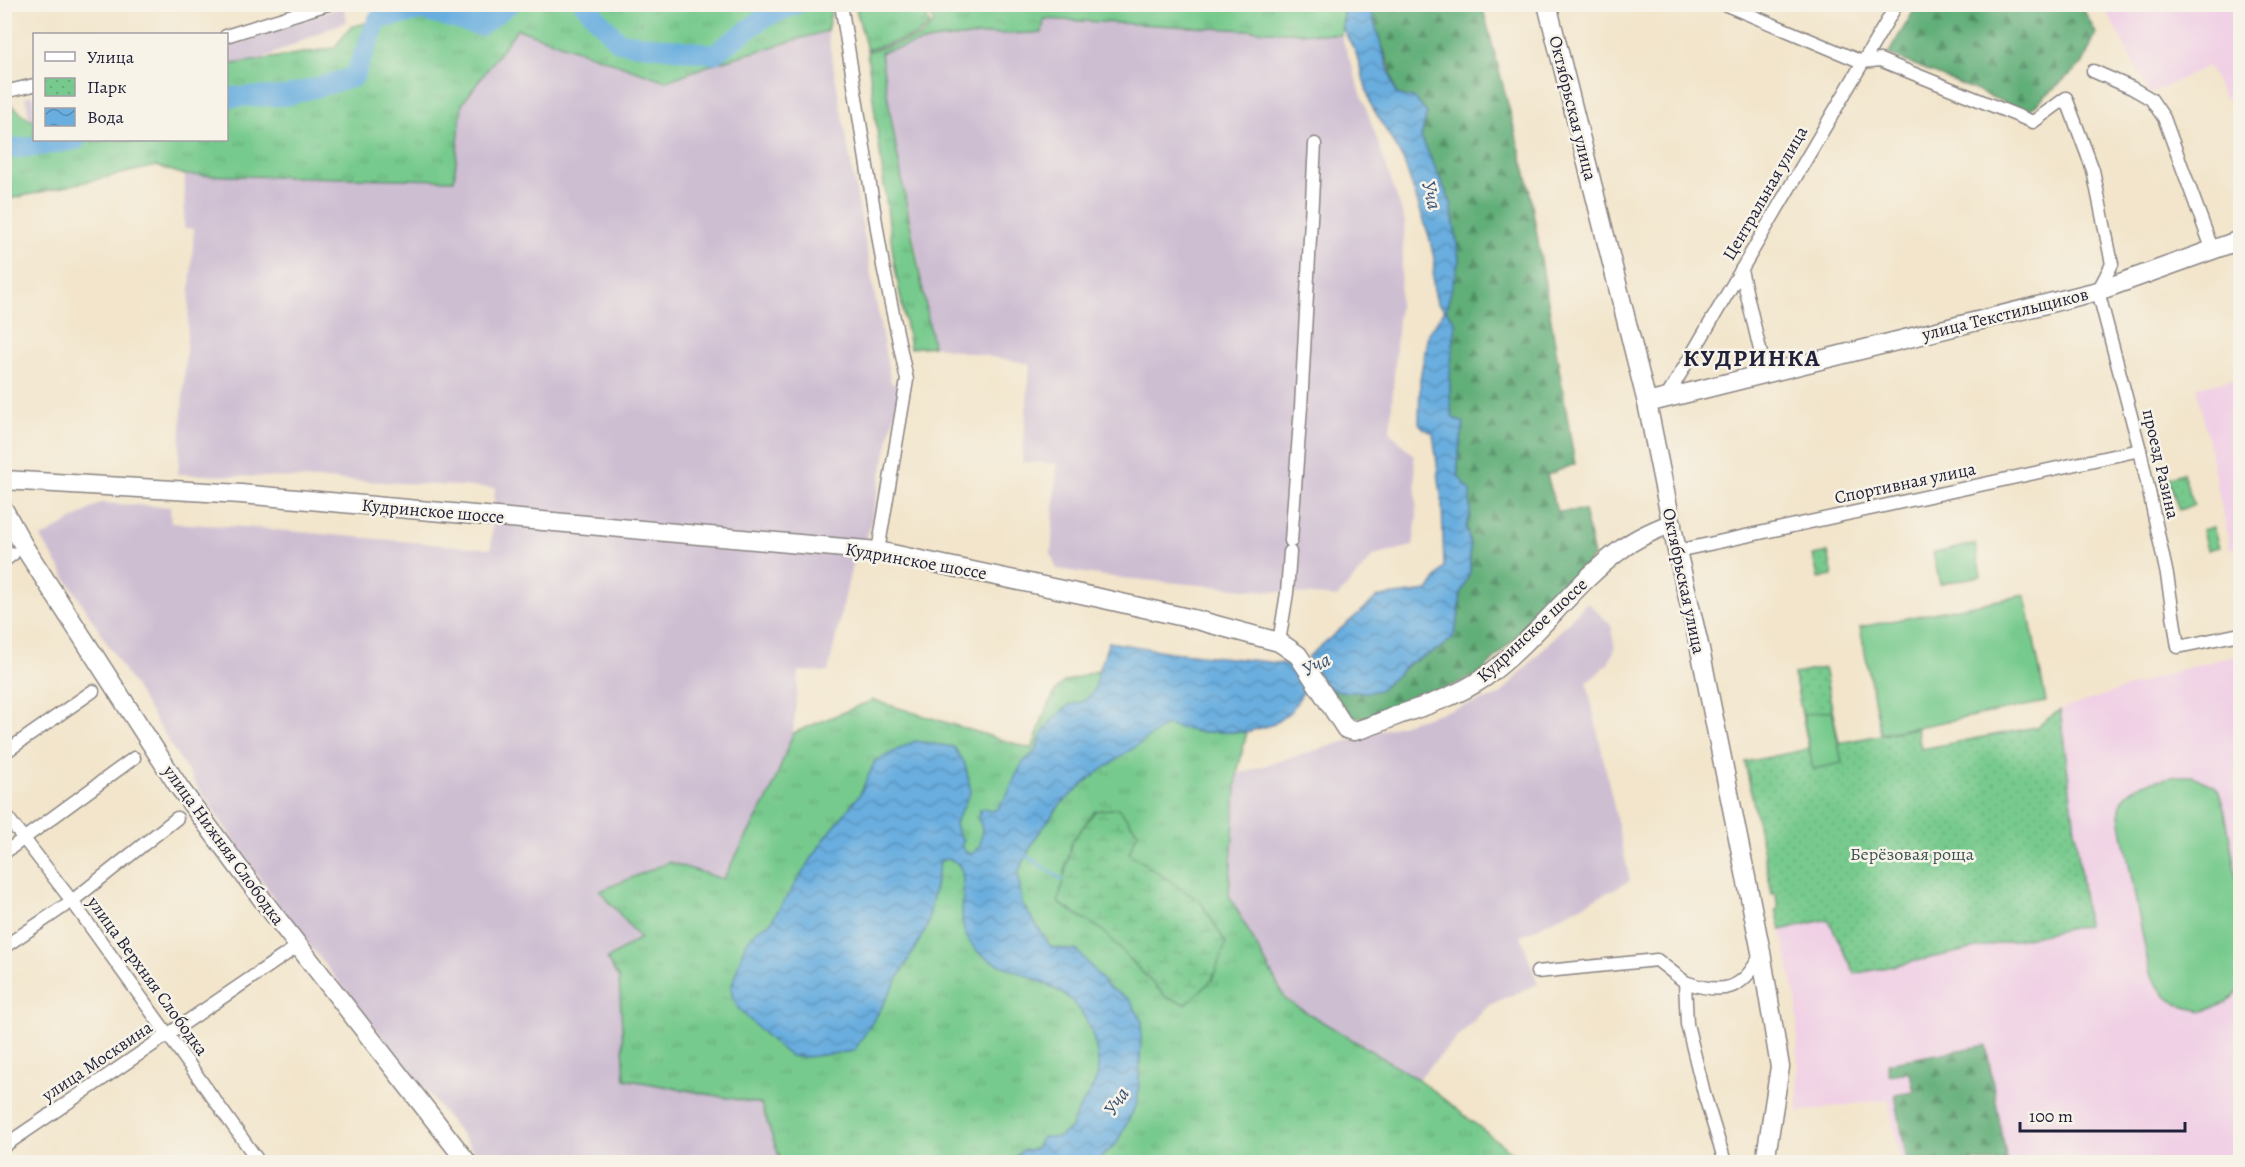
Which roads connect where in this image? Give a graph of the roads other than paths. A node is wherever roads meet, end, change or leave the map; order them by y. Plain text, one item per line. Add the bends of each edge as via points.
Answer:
1 (328, 4) edge
2 (841, 4) edge
3 (1547, 4) edge
4 (1724, 4) edge
5 (1897, 4) edge
6 (228, 35) edge
7 (1862, 62) junction
8 (2093, 71) dead end
9 (33, 85) edge
10 (4, 92) edge
11 (1315, 144) dead end
12 (2241, 240) edge
13 (2213, 251) junction
14 (1741, 270) junction
15 (2098, 291) junction
16 (1766, 375) junction
17 (1656, 402) junction
18 (2140, 450) junction
19 (4, 480) edge
20 (4, 510) edge
21 (1672, 523) junction
22 (878, 551) junction
23 (1677, 551) junction
24 (2241, 634) edge
25 (1279, 642) junction
26 (93, 691) dead end
27 (4, 753) edge
28 (134, 758) dead end
29 (4, 813) edge
30 (177, 818) dead end
31 (26, 839) junction
32 (4, 853) edge
33 (72, 901) junction
34 (298, 946) junction
35 (4, 947) edge
36 (1761, 952) junction
37 (1537, 972) dead end
38 (1685, 982) junction
39 (168, 1034) junction
40 (4, 1146) edge
41 (259, 1162) edge
42 (467, 1162) edge
43 (1725, 1162) edge
44 (1765, 1162) edge

1 - 6 street
2 - 22 street via 883,266 907,380
3 - 17 street, Октябрьская улица
4 - 7 street
5 - 7 street, Центральная улица
7 - 14 street, Центральная улица
7 - 15 street via 1880,60 2033,122 2066,98 2093,170 2112,264
8 - 13 street via 2151,99 2164,118
9 - 10 street
11 - 25 street via 1302,407 1287,593
12 - 13 street, улица Текстильщиков
13 - 15 street, улица Текстильщиков
14 - 16 street
14 - 17 street, Центральная улица
15 - 16 street, улица Текстильщиков
15 - 18 street, проезд Разина
16 - 17 street, улица Текстильщиков
17 - 21 street, Октябрьская улица
18 - 23 street, Спортивная улица
18 - 24 street, проезд Разина via 2167,574 2178,647
19 - 22 street, Кудринское шоссе via 242,494
20 - 34 street, улица Нижняя Слободка via 179,787
21 - 23 street, Октябрьская улица
21 - 25 street, Кудринское шоссе via 1623,548 1511,655 1464,691 1369,728 1346,729 1298,655
22 - 25 street, Кудринское шоссе via 1107,599
23 - 36 street, Октябрьская улица
26 - 27 street
28 - 31 street
29 - 31 street, улица Верхняя Слободка
30 - 33 street
31 - 32 street
31 - 33 street, улица Верхняя Слободка
33 - 35 street
33 - 39 street, улица Верхняя Слободка
34 - 39 street, улица Москвина
34 - 42 street, улица Нижняя Слободка
36 - 38 street via 1754,970 1724,989 1705,989
36 - 44 street, Октябрьская улица via 1780,1067
37 - 38 street via 1657,960
38 - 43 street via 1687,1024
39 - 40 street, улица Москвина
39 - 41 street, улица Верхняя Слободка

